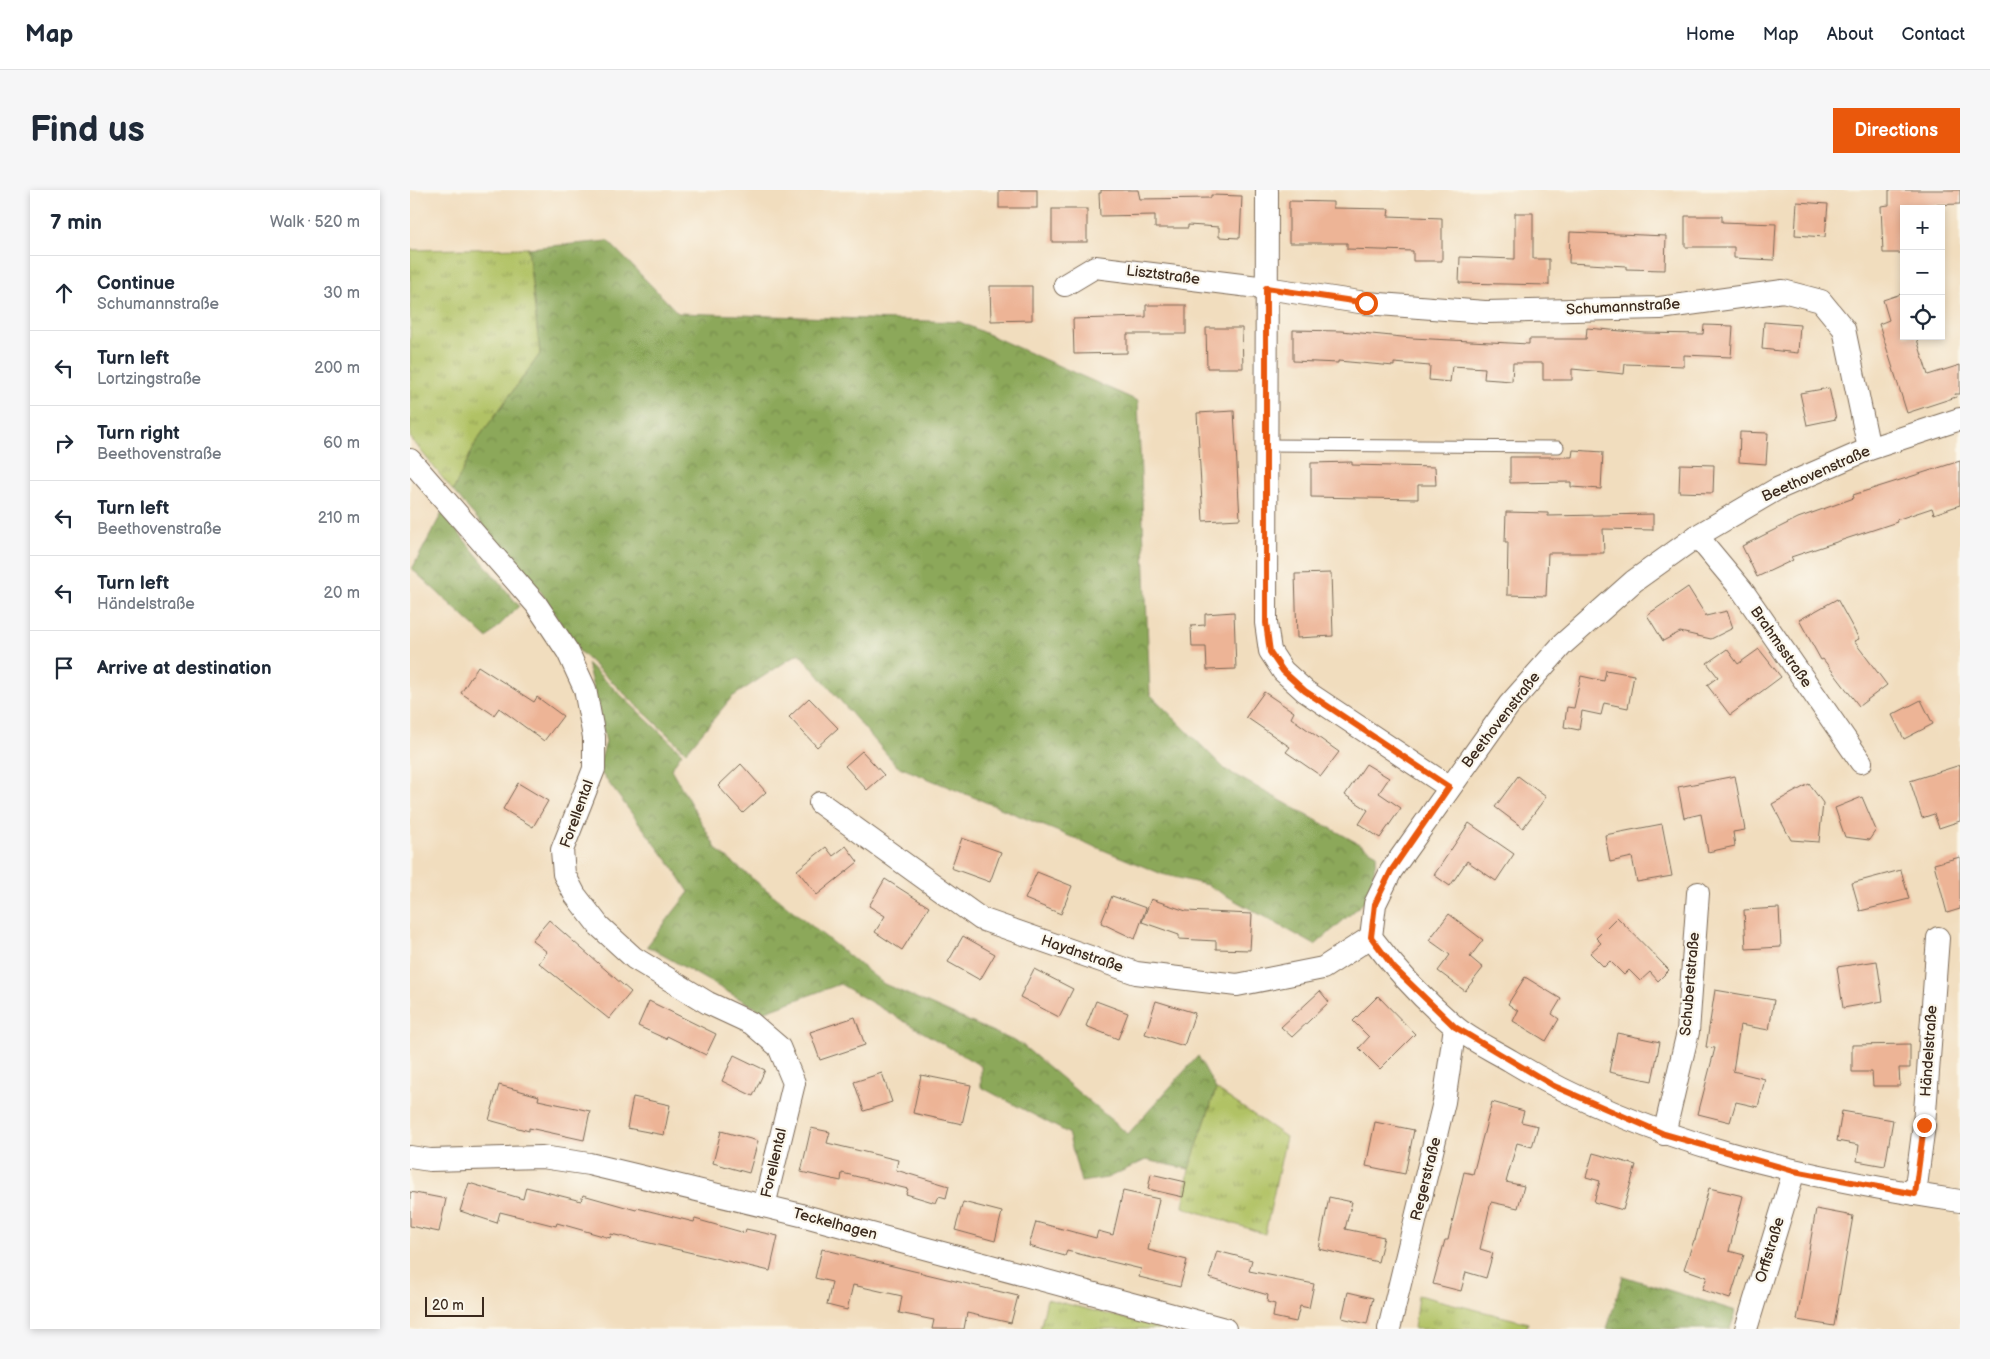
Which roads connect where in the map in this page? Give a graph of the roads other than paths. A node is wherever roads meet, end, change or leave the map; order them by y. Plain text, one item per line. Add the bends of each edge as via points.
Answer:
1 (1267, 190) edge
2 (1065, 285) dead end
3 (1266, 288) junction
4 (1960, 419) edge
5 (1266, 445) junction
6 (1558, 447) dead end
7 (1869, 449) junction
8 (410, 460) edge
9 (1697, 536) junction
10 (1861, 762) dead end
11 (1449, 787) junction
12 (820, 803) dead end
13 (1698, 893) dead end
14 (1371, 937) junction
15 (1938, 938) dead end
16 (1455, 1027) junction
17 (1664, 1134) junction
18 (410, 1157) edge
19 (1794, 1171) junction
20 (1915, 1194) junction
21 (1960, 1201) edge
22 (764, 1206) junction
23 (1224, 1329) edge
24 (1389, 1329) edge
25 (1746, 1329) edge

1 - 3 street
2 - 3 street, Lisztstraße via 1095,267
3 - 5 street
3 - 7 street, Schumannstraße via 1366,303 1485,312 1660,308 1784,291 1821,301 1844,329
4 - 7 street, Beethovenstraße
5 - 6 lane
5 - 11 street via 1266,623 1270,652 1283,671 1305,691
7 - 9 street, Beethovenstraße via 1777,489
8 - 22 street, Forellental via 536,604 568,652 585,689 594,737 594,769 562,850 564,874 575,895 599,926 634,958 708,1003 751,1023 779,1047 794,1083
9 - 10 street, Brahmsstraße via 1742,590
9 - 11 street, Beethovenstraße via 1634,581 1563,644 1509,705
11 - 14 street, Beethovenstraße via 1391,871 1375,904
12 - 14 street, Haydnstraße via 981,918 1136,973 1237,985 1323,968
13 - 17 street, Schubertstraße via 1688,1032
14 - 16 street via 1394,968
15 - 20 street, Händelstraße via 1924,1125
16 - 17 street via 1554,1086
16 - 24 street, Regerstraße via 1444,1102
17 - 19 street
18 - 22 street, Teckelhagen via 430,1160 542,1157 590,1164
19 - 20 street
19 - 25 street, Orffstraße
20 - 21 street
22 - 23 street, Teckelhagen

